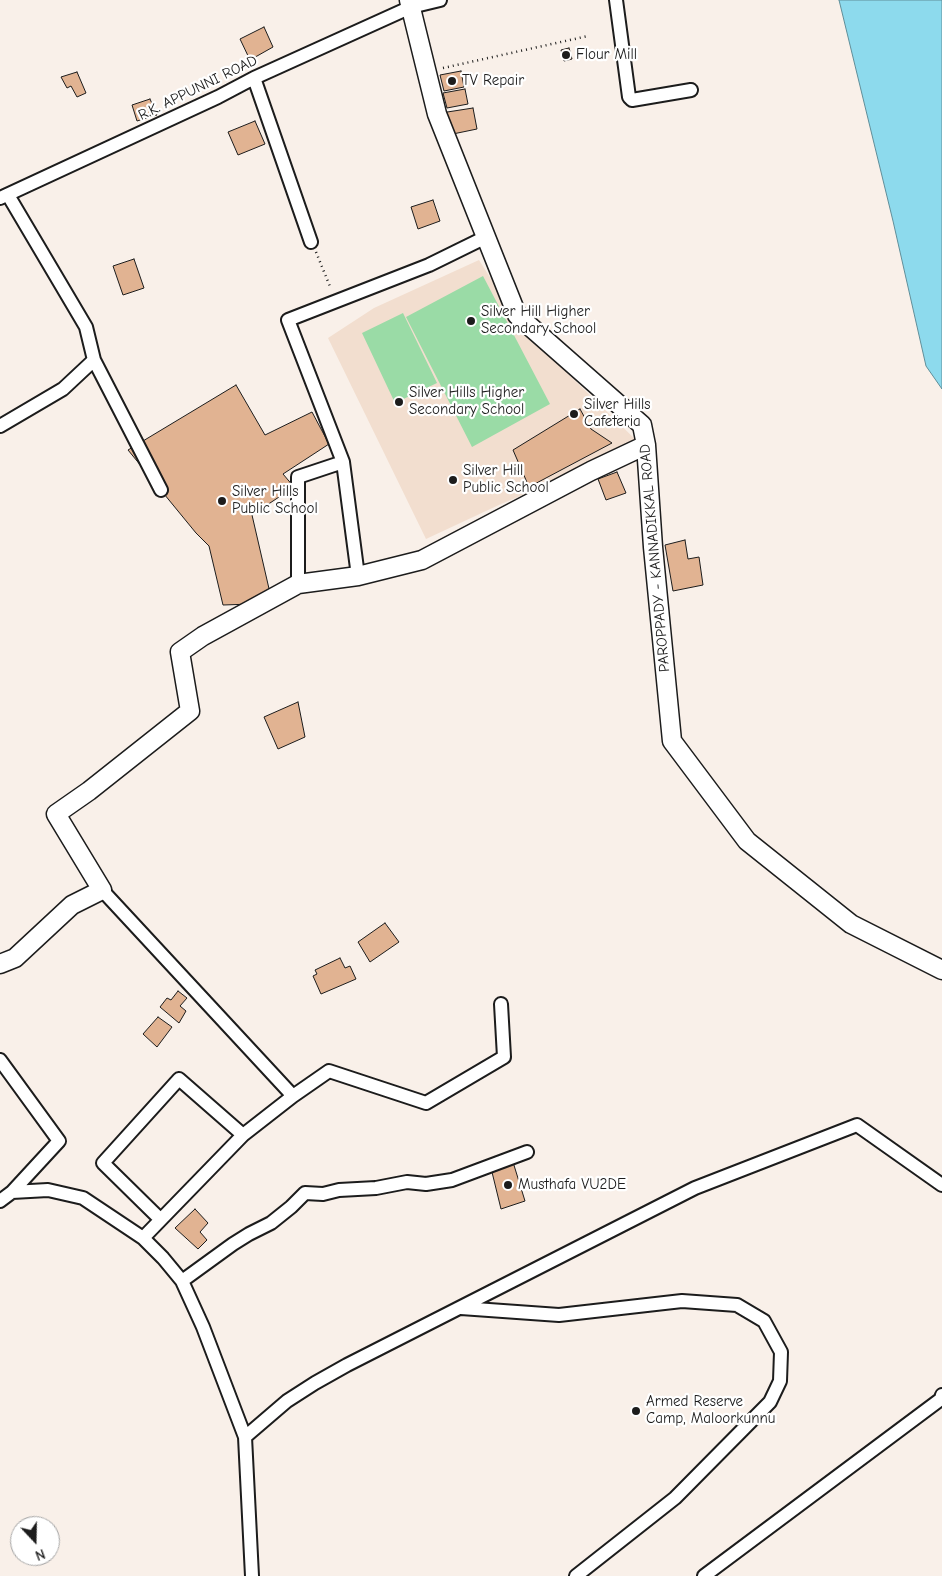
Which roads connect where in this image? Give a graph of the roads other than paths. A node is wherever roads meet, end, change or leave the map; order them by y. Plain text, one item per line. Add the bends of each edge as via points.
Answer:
1 (440, 0) edge
2 (616, 0) edge
3 (410, 3) edge
4 (254, 78) junction
5 (691, 90) dead end
6 (4, 196) edge
7 (486, 237) junction
8 (311, 242) road end
9 (94, 360) junction
10 (0, 426) edge
11 (646, 445) junction
12 (343, 462) junction
13 (161, 490) dead end
14 (358, 576) junction
15 (298, 584) junction
16 (102, 890) junction
17 (0, 963) edge
18 (942, 970) edge
19 (501, 1004) dead end
20 (0, 1060) edge
21 (293, 1096) junction
22 (243, 1135) junction
23 (527, 1152) dead end
24 (942, 1185) edge
25 (12, 1192) junction
26 (0, 1201) edge
27 (160, 1219) junction
28 (143, 1238) junction
29 (182, 1281) junction
30 (461, 1308) junction
31 (942, 1395) edge
32 (245, 1437) junction
33 (252, 1576) edge
34 (576, 1576) edge
35 (704, 1576) edge

1 - 3 street, R.K. APPUNNI ROAD
2 - 5 street via 629,97 632,100
3 - 4 street, R.K. APPUNNI ROAD
3 - 7 main road, PAROPPADY - KANNADIKKAL ROAD via 437,114
4 - 6 street, R.K. APPUNNI ROAD via 218,98
4 - 8 street
6 - 9 street via 86,327
7 - 11 main road, PAROPPADY - KANNADIKKAL ROAD via 517,315 642,425
7 - 12 street via 429,265 288,320
9 - 10 street via 63,389
9 - 13 street
11 - 14 main road via 422,560
11 - 18 main road, PAROPPADY - KANNADIKKAL ROAD via 672,741 746,841 851,924
12 - 14 street
12 - 15 street via 298,477
14 - 15 main road
15 - 16 main road via 180,652 190,711 89,792 56,814
16 - 17 main road via 72,905 15,958
16 - 21 street
19 - 21 street via 504,1057 426,1104 329,1071
20 - 25 street via 59,1141
21 - 22 street
22 - 27 street
22 - 27 street via 179,1078 103,1163
23 - 29 street via 452,1180 426,1184 407,1182 323,1194 305,1192 271,1223 233,1244
24 - 30 street via 857,1125 695,1188
25 - 26 street
25 - 28 street via 48,1190 83,1198
27 - 28 street
28 - 29 street
29 - 32 street
30 - 32 street via 315,1383 287,1401
30 - 34 street via 559,1315 682,1301 738,1305 764,1321 781,1352 780,1381 770,1402 675,1498
31 - 35 street via 941,1399
32 - 33 street

